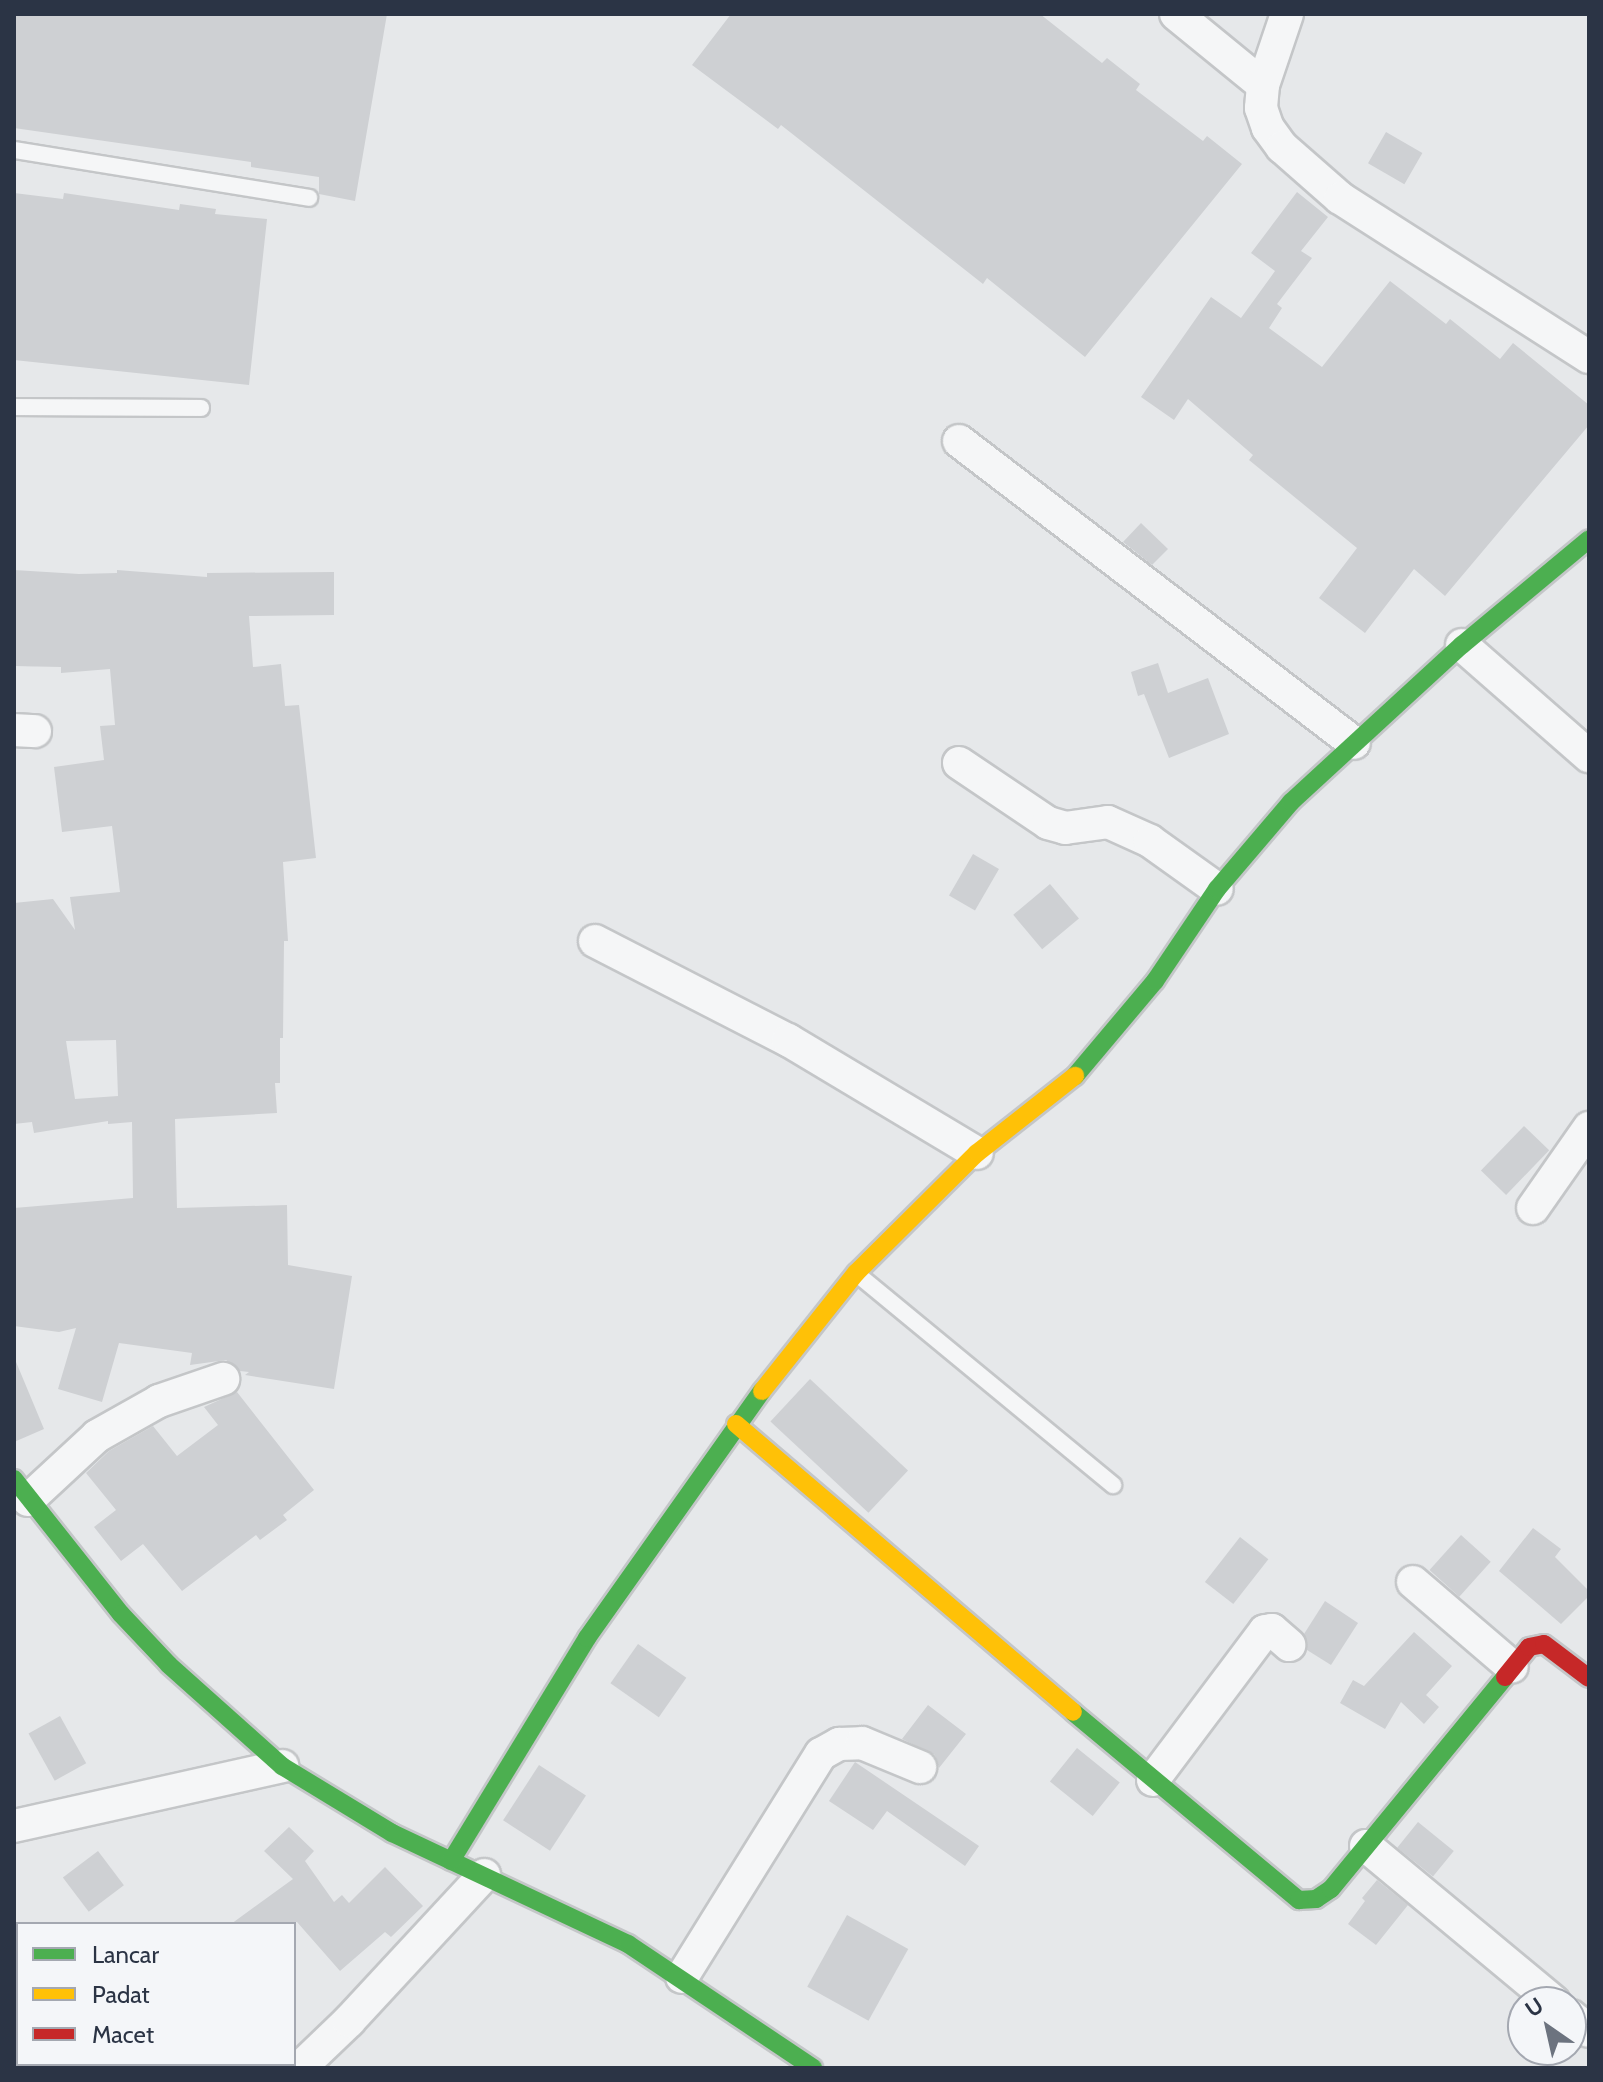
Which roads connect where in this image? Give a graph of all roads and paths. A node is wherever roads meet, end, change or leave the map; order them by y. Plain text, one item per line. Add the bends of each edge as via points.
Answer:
1 (1176, 14) edge
2 (1287, 14) edge
3 (1263, 85) junction
4 (14, 150) edge
5 (309, 198) dead end
6 (1589, 357) edge
7 (14, 407) edge
8 (201, 408) dead end
9 (959, 441) dead end
10 (1589, 539) edge
11 (1462, 645) junction
12 (1354, 743) junction
13 (1589, 756) edge
14 (959, 763) dead end
15 (1217, 889) junction
16 (595, 941) dead end
17 (1589, 1128) edge
18 (977, 1153) junction
19 (1533, 1208) dead end
20 (856, 1273) junction
21 (223, 1379) dead end
22 (736, 1424) junction
23 (1113, 1485) dead end
24 (21, 1490) edge
25 (1413, 1582) dead end
26 (1289, 1645) dead end
27 (1512, 1667) junction
28 (1589, 1678) edge
29 (282, 1766) junction
30 (920, 1767) dead end
31 (1153, 1780) junction
32 (14, 1826) edge
33 (1366, 1846) junction
34 (451, 1861) junction
35 (484, 1875) junction
36 (682, 1977) junction
37 (1535, 1986) edge
38 (300, 2068) edge
39 (813, 2068) edge

1 - 3 street
2 - 3 street
3 - 6 street via 1261,108 1268,128 1340,198
4 - 5 lane
7 - 8 lane
9 - 12 street
10 - 11 street
11 - 12 street
11 - 13 street
12 - 15 street via 1291,802
14 - 15 street via 1048,823 1065,828 1108,822 1150,841
15 - 18 street via 1155,981 1086,1067
16 - 18 street via 788,1040
17 - 19 street
18 - 20 street
20 - 22 street
20 - 23 lane
21 - 24 street via 159,1401 97,1436
22 - 31 street
22 - 34 street via 587,1638
24 - 29 street via 78,1565 169,1665
25 - 27 street
26 - 31 street via 1265,1631
27 - 28 street via 1539,1643
27 - 33 street
29 - 32 street
29 - 34 street via 392,1833
30 - 36 street via 862,1743 839,1744 821,1754
31 - 33 street via 1299,1900 1316,1899 1331,1889
33 - 37 street
34 - 35 street
35 - 36 street via 615,1937
35 - 38 street
36 - 39 street

